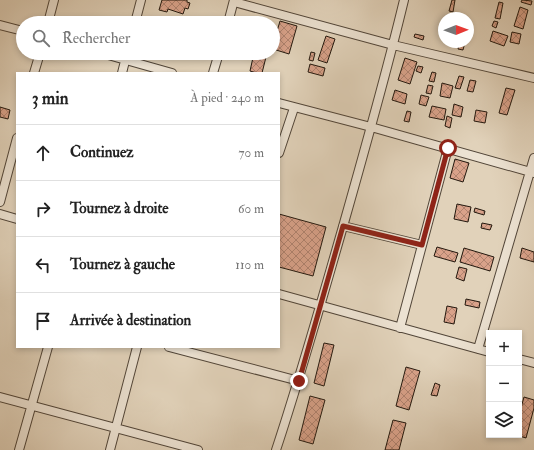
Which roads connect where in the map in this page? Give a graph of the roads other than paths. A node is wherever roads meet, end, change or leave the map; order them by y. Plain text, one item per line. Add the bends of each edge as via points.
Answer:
1 (54, 0) edge
2 (141, 0) edge
3 (404, 0) edge
4 (234, 1) edge
5 (50, 16) edge
6 (137, 16) edge
7 (230, 16) edge
8 (0, 25) edge
9 (16, 29) edge
10 (393, 45) junction
11 (38, 60) edge
12 (125, 60) edge
13 (137, 60) edge
14 (217, 60) edge
15 (34, 72) edge
16 (122, 72) edge
17 (169, 72) edge
18 (213, 72) edge
19 (534, 78) edge
20 (280, 103) edge
21 (294, 108) junction
22 (371, 127) junction
23 (16, 142) edge
24 (448, 148) junction
25 (280, 151) edge
26 (534, 158) edge
27 (532, 172) edge
28 (0, 202) edge
29 (0, 214) edge
30 (16, 219) edge
31 (343, 226) junction
32 (422, 245) junction
33 (280, 294) edge
34 (320, 306) junction
35 (400, 328) junction
36 (48, 348) edge
37 (137, 348) edge
38 (173, 348) edge
39 (478, 349) junction
40 (486, 351) edge
41 (522, 360) edge
42 (534, 363) edge
43 (299, 381) junction
44 (0, 397) edge
45 (32, 406) junction
46 (116, 428) junction
47 (20, 450) edge
48 (110, 450) edge
49 (198, 450) edge
50 (276, 450) edge

1 - 5 street
2 - 6 street
3 - 10 street
4 - 7 street
4 - 10 street
8 - 9 street
10 - 19 street
10 - 22 street
11 - 15 street
12 - 16 street
13 - 17 street
14 - 18 street
20 - 21 street
21 - 22 street
21 - 25 street
22 - 24 street
22 - 31 street
23 - 28 street
24 - 27 street
24 - 32 street
26 - 27 street
27 - 39 street
29 - 30 street
31 - 32 street
31 - 34 street
32 - 35 street
33 - 34 street
34 - 35 street
34 - 43 street
35 - 39 street
36 - 45 street
37 - 46 street
38 - 43 street
39 - 40 street
41 - 42 street
43 - 50 street
44 - 45 street
45 - 46 street
45 - 47 street
46 - 48 street
46 - 49 street

